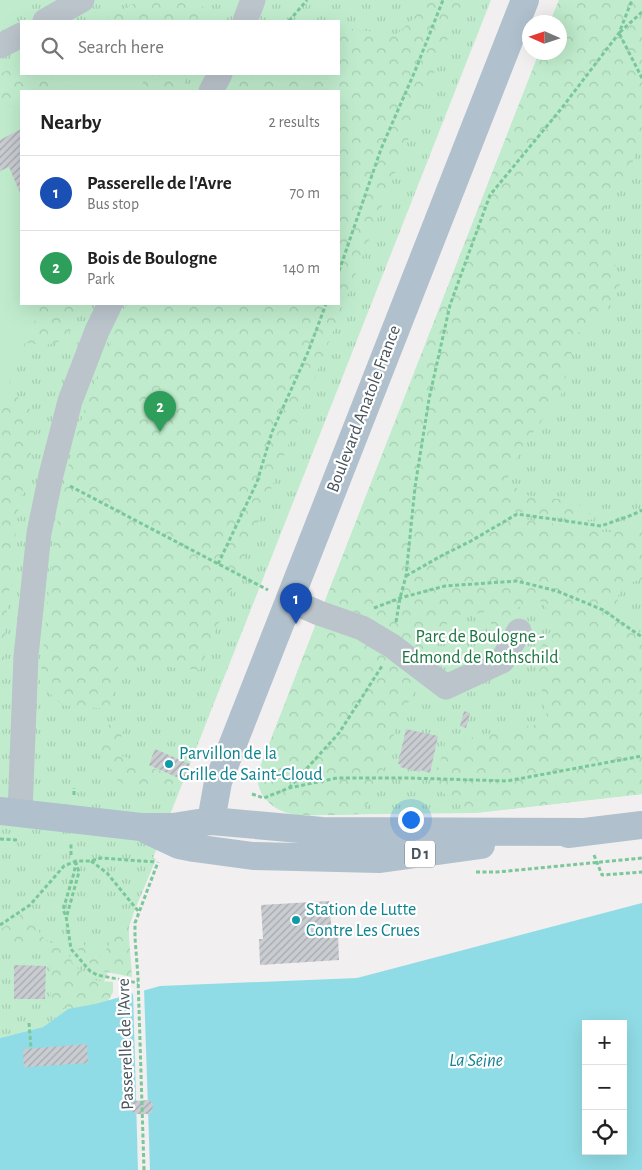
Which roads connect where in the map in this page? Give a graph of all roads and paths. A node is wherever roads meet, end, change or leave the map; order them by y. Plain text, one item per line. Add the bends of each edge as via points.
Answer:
1 (82, 0) edge
2 (253, 0) edge
3 (307, 0) edge
4 (443, 0) edge
5 (525, 0) edge
6 (632, 0) edge
7 (642, 12) edge
8 (47, 20) edge
9 (245, 20) edge
10 (290, 20) edge
11 (619, 33) junction
12 (20, 36) edge
13 (0, 46) edge
14 (219, 75) edge
15 (642, 78) edge
16 (212, 90) edge
17 (340, 268) edge
18 (110, 305) edge
19 (326, 305) edge
20 (51, 475) junction
21 (642, 510) edge
22 (218, 564) junction
23 (406, 576) junction
24 (400, 598) junction
25 (289, 600) junction
26 (341, 621) junction
27 (519, 631) dead end
28 (642, 637) edge
29 (392, 646) junction
30 (642, 756) edge
31 (289, 788) junction
32 (252, 794) dead end
33 (10, 812) edge
34 (211, 821) junction
35 (642, 825) edge
36 (141, 827) junction
37 (585, 832) junction
38 (71, 840) dead end
39 (71, 855) dead end
40 (253, 856) junction
41 (76, 861) junction
42 (90, 861) junction
43 (642, 872) edge
44 (139, 915) junction
45 (0, 925) edge
46 (138, 983) junction
47 (29, 1023) dead end
48 (31, 1048) dead end
49 (144, 1170) edge

1 - 8 lane
2 - 9 lane
3 - 10 path
4 - 17 path via 381,149
5 - 25 main road, Boulevard Anatole France
6 - 11 path
7 - 11 path
11 - 15 path
11 - 23 path via 490,194 450,304 429,399 415,487
12 - 13 lane
14 - 16 lane
18 - 20 lane via 70,401
19 - 22 path via 272,432 257,482
20 - 22 path
20 - 33 lane via 39,533
21 - 23 path via 601,526 517,514
22 - 25 path
23 - 24 path
24 - 26 path
24 - 28 path via 446,586 517,581 557,591 603,610
24 - 29 path
25 - 26 lane
25 - 34 main road, Boulevard Anatole France via 218,782
26 - 29 lane via 362,628
27 - 29 lane via 502,660 446,687
29 - 31 path via 339,733
30 - 31 path via 507,781 337,778
31 - 32 path via 264,798
33 - 36 main road
34 - 36 main road via 173,827
34 - 37 main road, D 1 via 322,831
34 - 40 main road
35 - 37 main road, D 1
36 - 40 main road, D 1 via 179,845
37 - 40 main road, D 1 via 380,859
37 - 43 path via 602,876
38 - 39 path
41 - 42 path
41 - 45 path via 64,866 30,905
41 - 46 path via 63,910 71,949 97,976
42 - 44 path via 107,873
42 - 44 path, Passerelle de l'Avre via 101,858 158,862
44 - 46 path, Passerelle de l'Avre via 135,923
46 - 49 path, Passerelle de l'Avre
47 - 48 path

